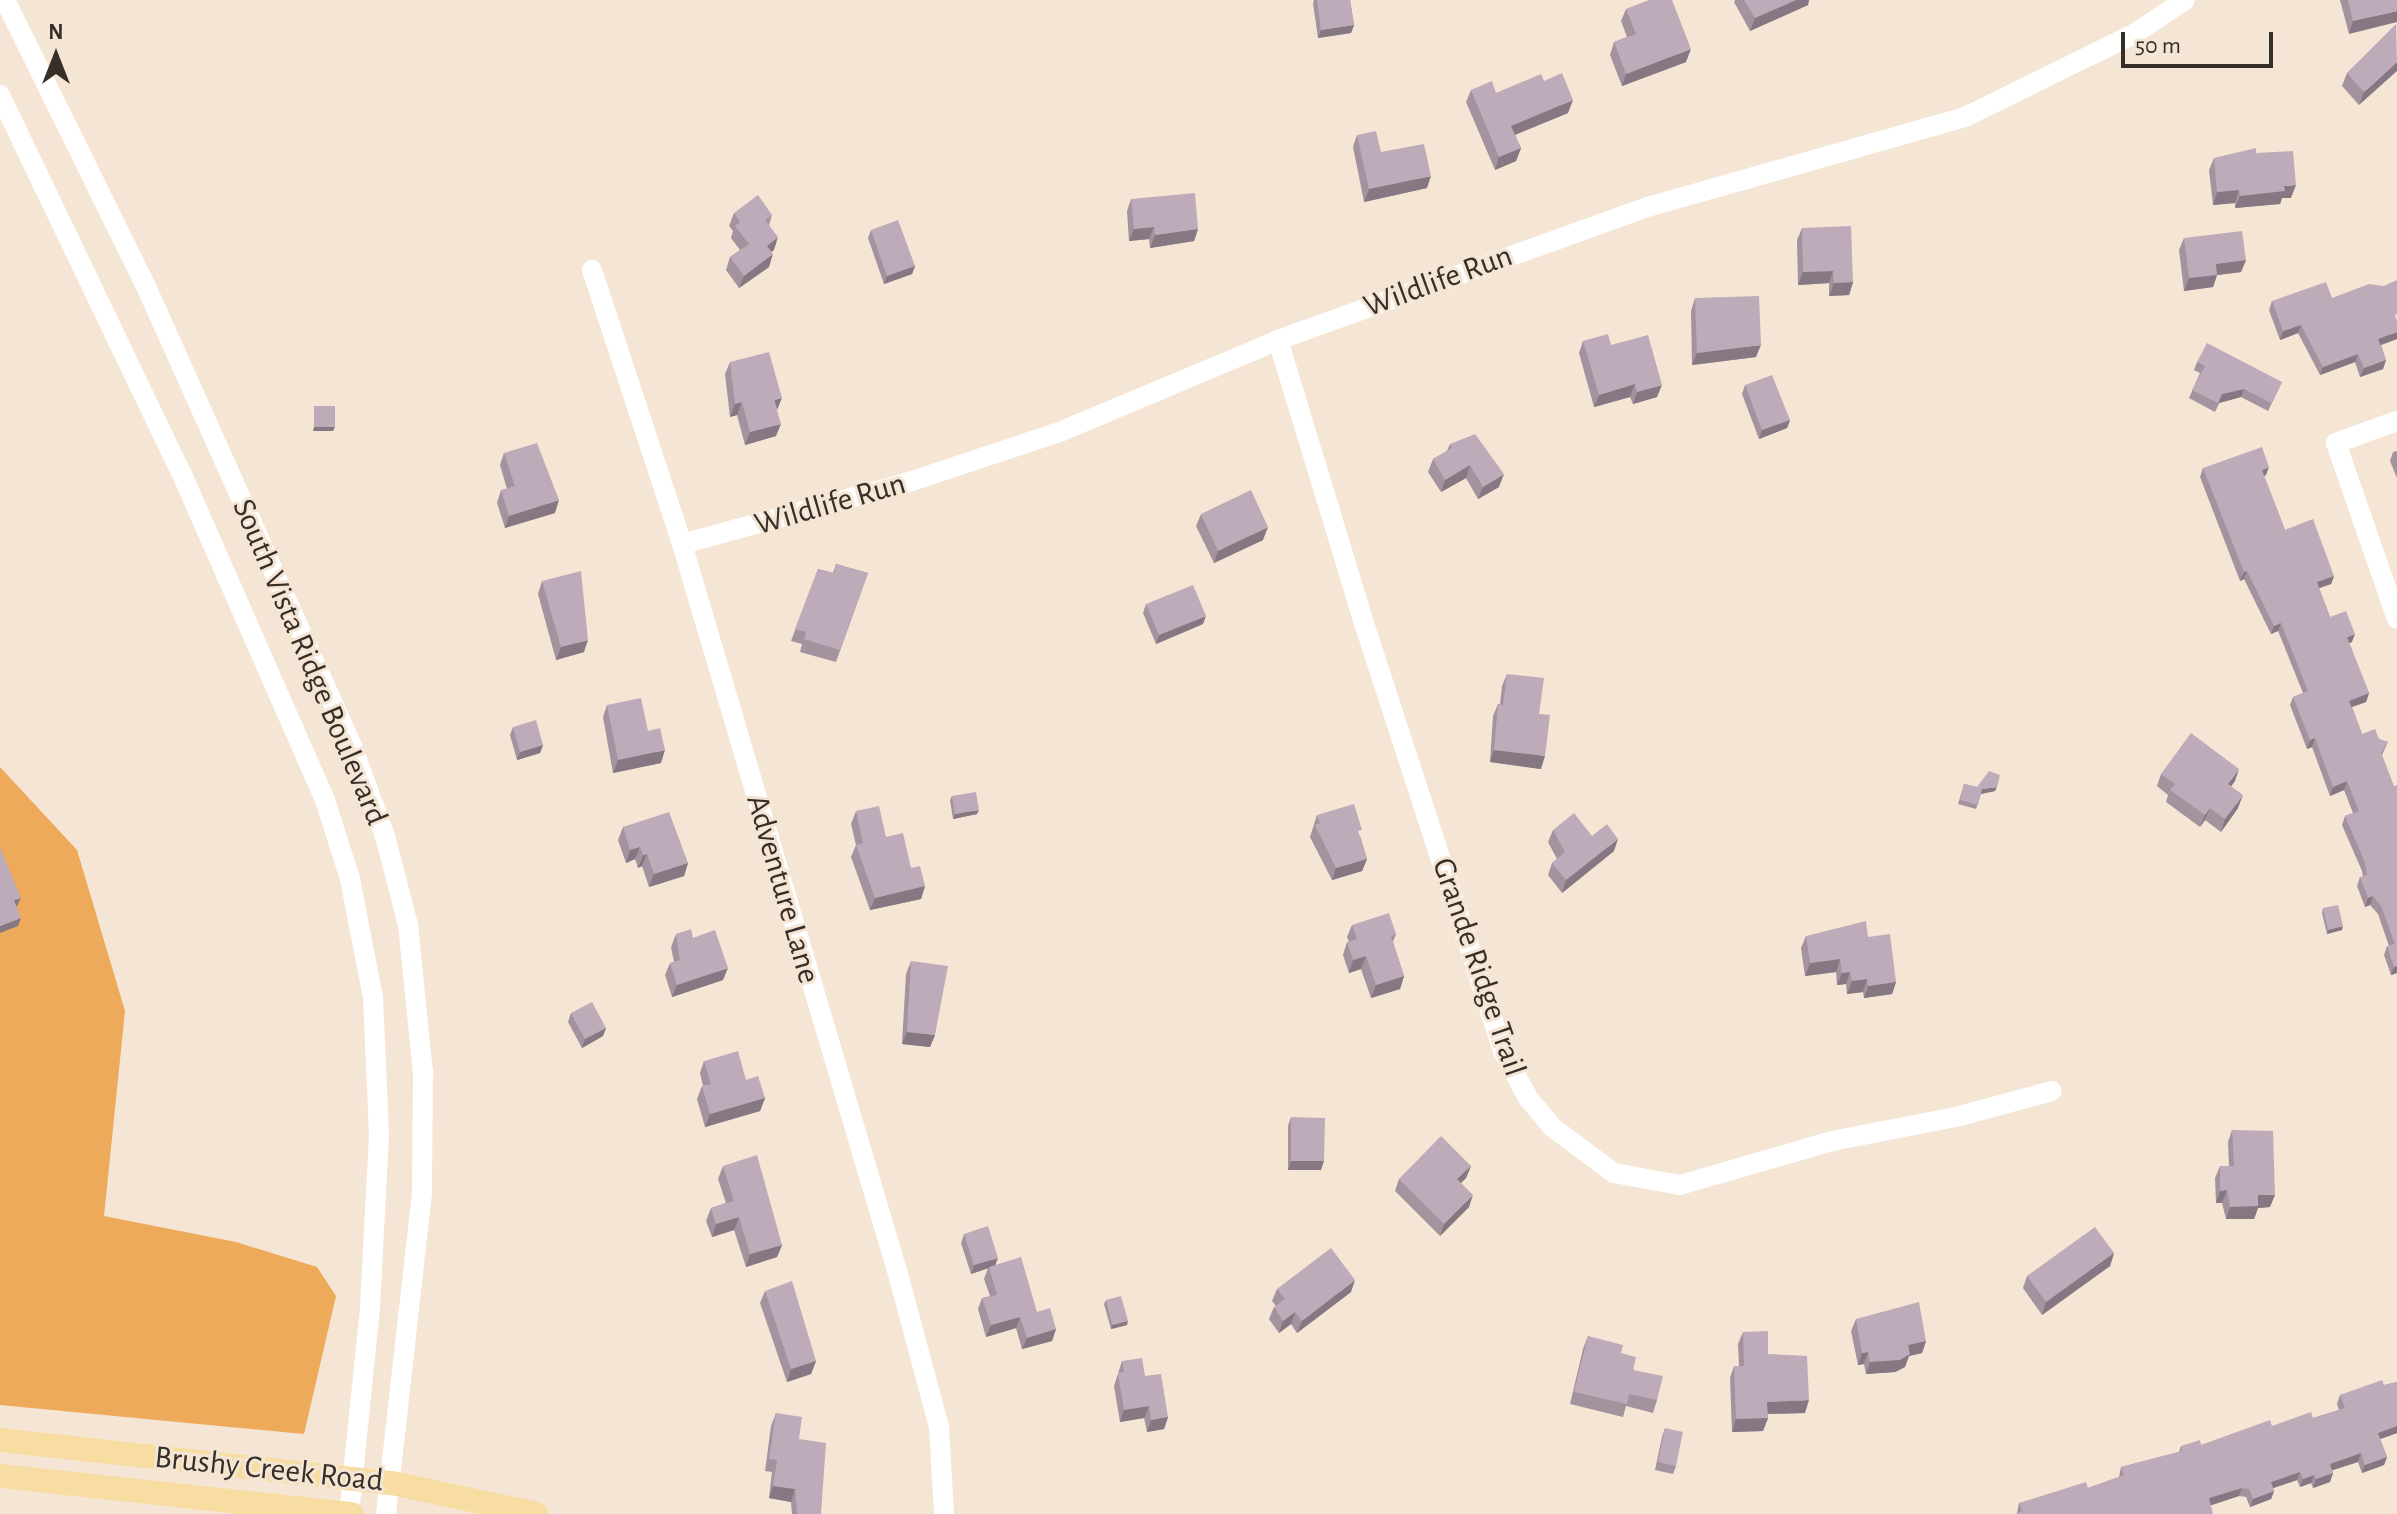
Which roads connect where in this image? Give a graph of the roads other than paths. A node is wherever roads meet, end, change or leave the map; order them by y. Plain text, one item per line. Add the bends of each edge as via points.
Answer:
1 (5, 0) edge
2 (2185, 0) edge
3 (0, 95) edge
4 (592, 270) dead end
5 (1278, 340) junction
6 (2397, 421) edge
7 (682, 544) junction
8 (2397, 619) edge
9 (2052, 1091) dead end
10 (0, 1440) edge
11 (0, 1476) edge
12 (355, 1478) junction
13 (392, 1483) junction
14 (350, 1514) edge
15 (386, 1514) edge
16 (536, 1514) edge
17 (944, 1514) edge

1 - 13 street, South Vista Ridge Boulevard via 144,282 352,746 404,910 423,1072 422,1193
2 - 5 street, Wildlife Run via 2134,34 1965,117 1651,206
3 - 12 street, South Vista Ridge Boulevard via 181,472 325,800 350,879 373,997 379,1135
4 - 7 street, Adventure Lane
5 - 7 street, Wildlife Run via 1062,431 906,483
5 - 9 street, Grande Ridge Trail via 1365,629 1504,1053 1528,1098 1552,1127 1614,1173 1680,1185 1832,1141 1956,1117
6 - 8 street via 2336,443
7 - 17 street, Adventure Lane via 902,1290 939,1427
10 - 12 main road, Brushy Creek Road
11 - 14 main road, Brushy Creek Road
12 - 13 main road, Brushy Creek Road
12 - 14 street, South Vista Ridge Boulevard
13 - 15 street, South Vista Ridge Boulevard
13 - 16 main road, Brushy Creek Road

